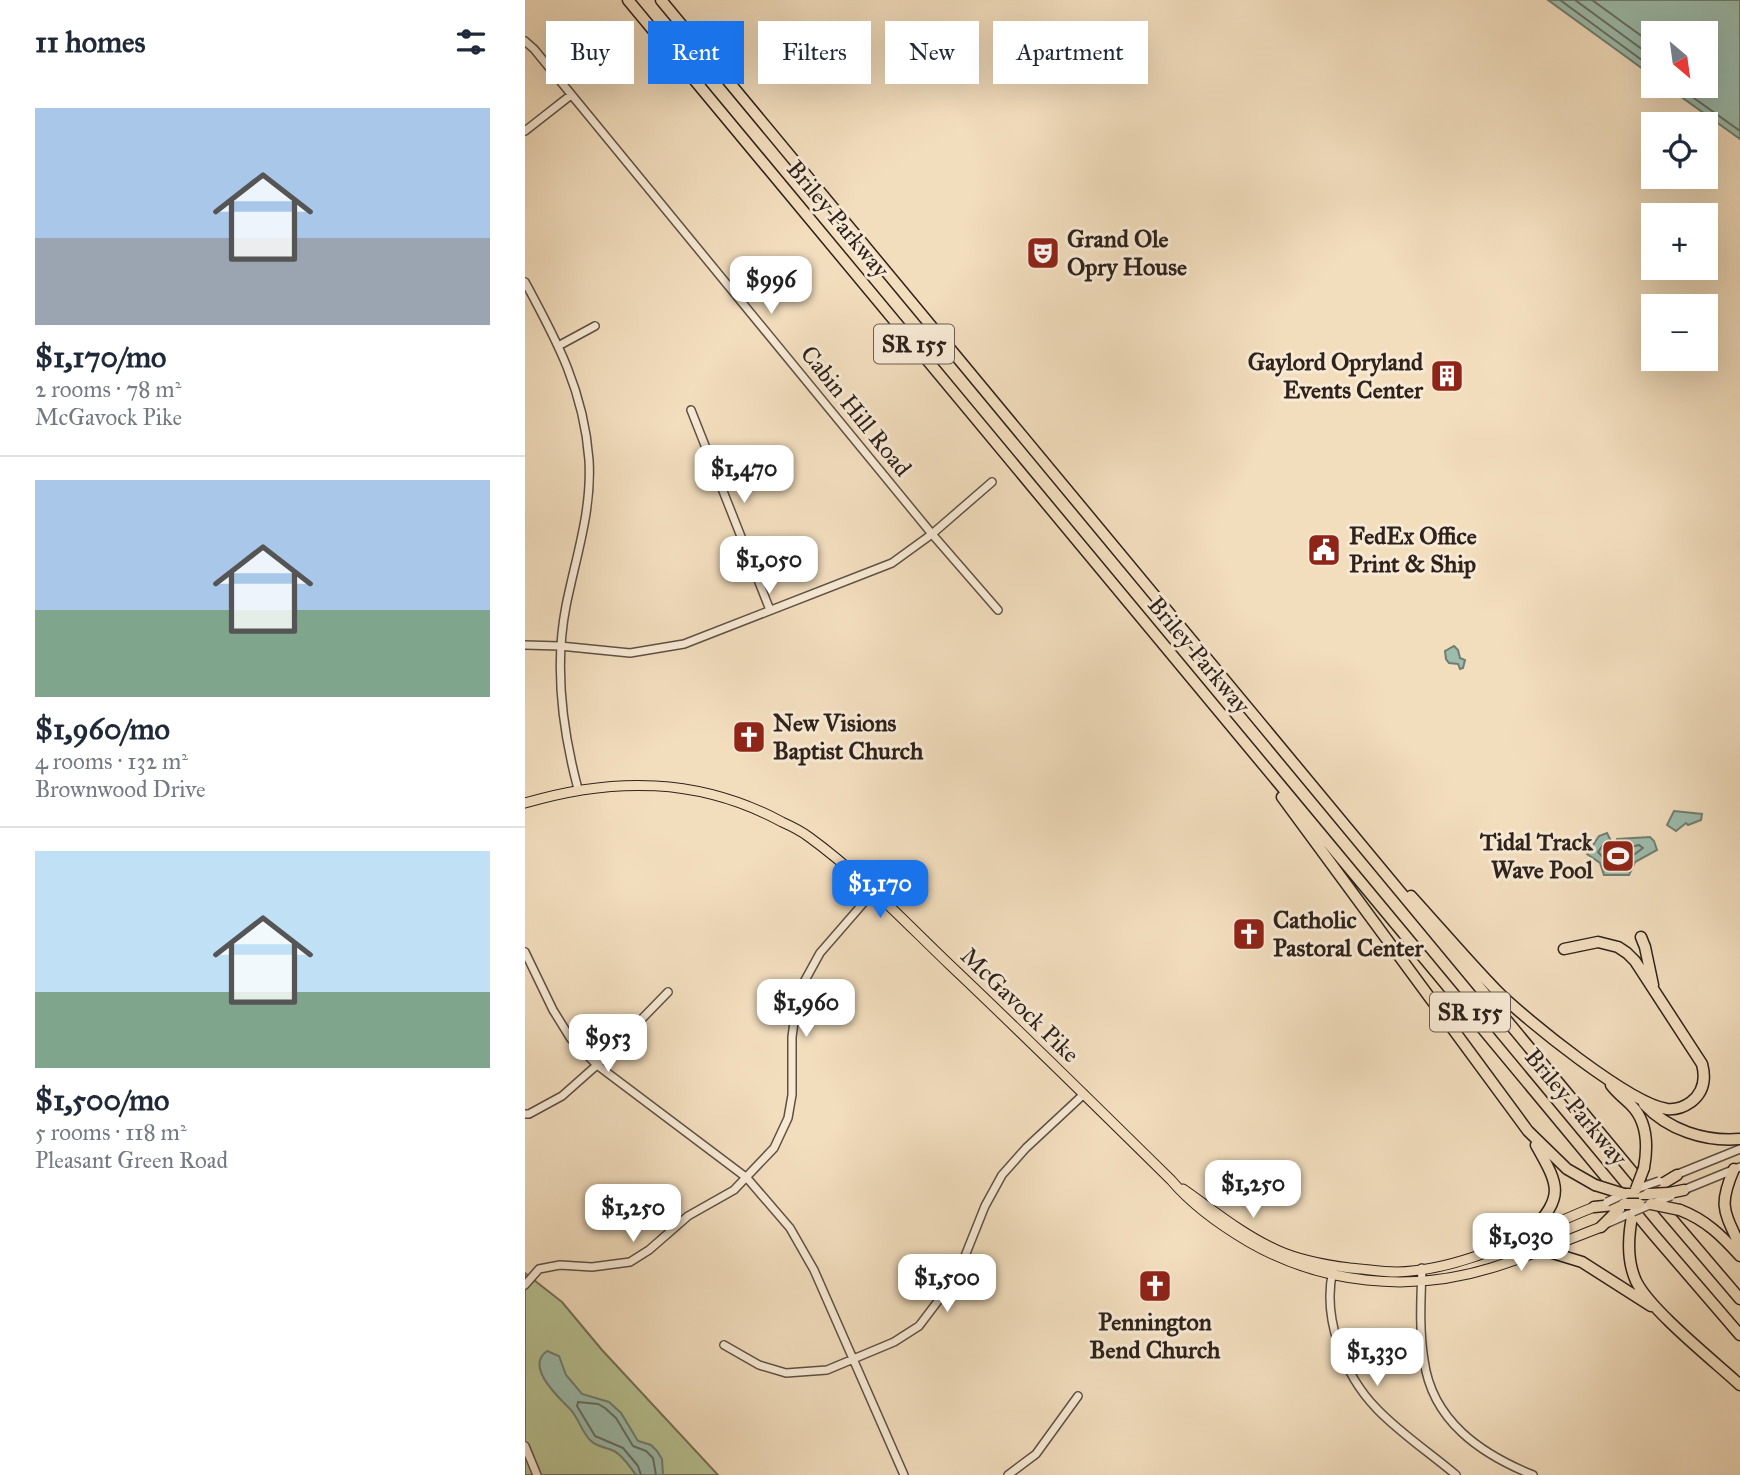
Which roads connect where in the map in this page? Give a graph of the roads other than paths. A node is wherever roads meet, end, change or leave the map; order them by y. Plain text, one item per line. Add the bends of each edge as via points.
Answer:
1 (628, 0) edge
2 (661, 0) edge
3 (525, 41) edge
4 (571, 95) junction
5 (525, 131) edge
6 (525, 282) edge
7 (595, 326) dead end
8 (560, 345) junction
9 (691, 410) dead end
10 (992, 482) dead end
11 (932, 534) junction
12 (770, 610) junction
13 (998, 610) dead end
14 (525, 645) edge
15 (560, 646) junction
16 (1199, 689) junction
17 (578, 789) junction
18 (525, 803) edge
19 (1337, 814) junction
20 (873, 892) junction
21 (1641, 937) dead end
22 (1564, 949) dead end
23 (525, 952) edge
24 (1654, 991) junction
25 (667, 992) dead end
26 (597, 1065) junction
27 (1605, 1078) junction
28 (1084, 1094) junction
29 (1637, 1096) junction
30 (525, 1114) edge
31 (1528, 1131) junction
32 (1740, 1139) edge
33 (1740, 1149) edge
34 (1737, 1168) edge
35 (1677, 1175) joint
36 (747, 1178) junction
37 (1665, 1188) junction
38 (1684, 1190) joint
39 (1650, 1199) junction
40 (1631, 1200) junction
41 (1594, 1206) joint
42 (1613, 1210) junction
43 (1601, 1227) joint
44 (1531, 1232) junction
45 (1740, 1246) edge
46 (1543, 1250) junction
47 (1740, 1256) edge
48 (1422, 1268) junction
49 (1332, 1271) junction
50 (1422, 1279) junction
51 (525, 1285) edge
52 (1740, 1299) edge
53 (1659, 1311) junction
54 (1740, 1335) edge
55 (724, 1345) dead end
56 (853, 1359) junction
57 (1740, 1385) edge
58 (1078, 1396) dead end
59 (525, 1446) edge
60 (537, 1475) edge
61 (904, 1475) edge
62 (1008, 1475) edge
63 (1456, 1475) edge
64 (1533, 1475) edge

1 - 16 highway, Briley Parkway / SR 155
2 - 19 highway, Briley Parkway / SR 155
3 - 4 street, Cabin Hill Road
4 - 5 street
4 - 11 street, Cabin Hill Road
6 - 8 street
7 - 8 street
8 - 15 street via 581,407 589,477 585,526
9 - 12 street
10 - 11 street
11 - 12 street via 892,563
11 - 13 street, Cabin Hill Road
12 - 15 street via 684,644 630,653
14 - 15 street
15 - 17 street via 564,721
16 - 31 highway
16 - 54 highway, Briley Parkway / SR 155
17 - 18 main road, McGavock Pike
17 - 20 main road, McGavock Pike via 663,786 737,801 808,836
19 - 27 highway via 1499,993
19 - 52 highway, Briley Parkway / SR 155
20 - 28 main road, McGavock Pike
20 - 36 street via 820,953 798,993 787,1118 774,1147
21 - 24 highway
22 - 24 highway via 1598,942 1618,947 1635,961
23 - 26 street via 571,1039
24 - 29 highway via 1702,1064 1705,1083 1693,1101 1677,1109 1657,1107
25 - 26 street
26 - 30 street via 562,1096
26 - 36 street
27 - 29 highway
27 - 40 highway, bridge via 1641,1118 1647,1143 1644,1167
28 - 49 main road, McGavock Pike via 1171,1180 1278,1251
28 - 56 street via 1002,1175 957,1276 919,1326
29 - 32 highway via 1676,1128
31 - 40 highway, bridge via 1567,1169
31 - 44 highway via 1553,1173 1555,1188 1552,1208
33 - 35 street
34 - 38 street
34 - 45 highway via 1724,1192 1724,1210
35 - 37 highway
36 - 51 street via 629,1262 539,1269
36 - 56 street via 790,1228
37 - 38 highway
37 - 39 highway, bridge
37 - 40 street, bridge
39 - 40 highway, bridge
39 - 47 highway, bridge via 1698,1217
40 - 42 highway, bridge
40 - 42 street
40 - 53 highway via 1628,1244 1637,1283
41 - 42 highway
41 - 44 main road
42 - 43 highway
43 - 46 main road, McGavock Pike
44 - 48 main road via 1475,1256
46 - 50 main road, McGavock Pike via 1490,1269
46 - 53 highway via 1582,1262
48 - 49 main road
48 - 50 street
49 - 50 main road, McGavock Pike via 1365,1281
49 - 63 street via 1329,1303 1334,1331 1361,1390 1377,1410
50 - 64 street via 1423,1359 1443,1409 1478,1447
53 - 57 highway
55 - 56 street via 759,1365 786,1373 827,1370
56 - 61 street
58 - 62 street via 1036,1454
59 - 60 street

